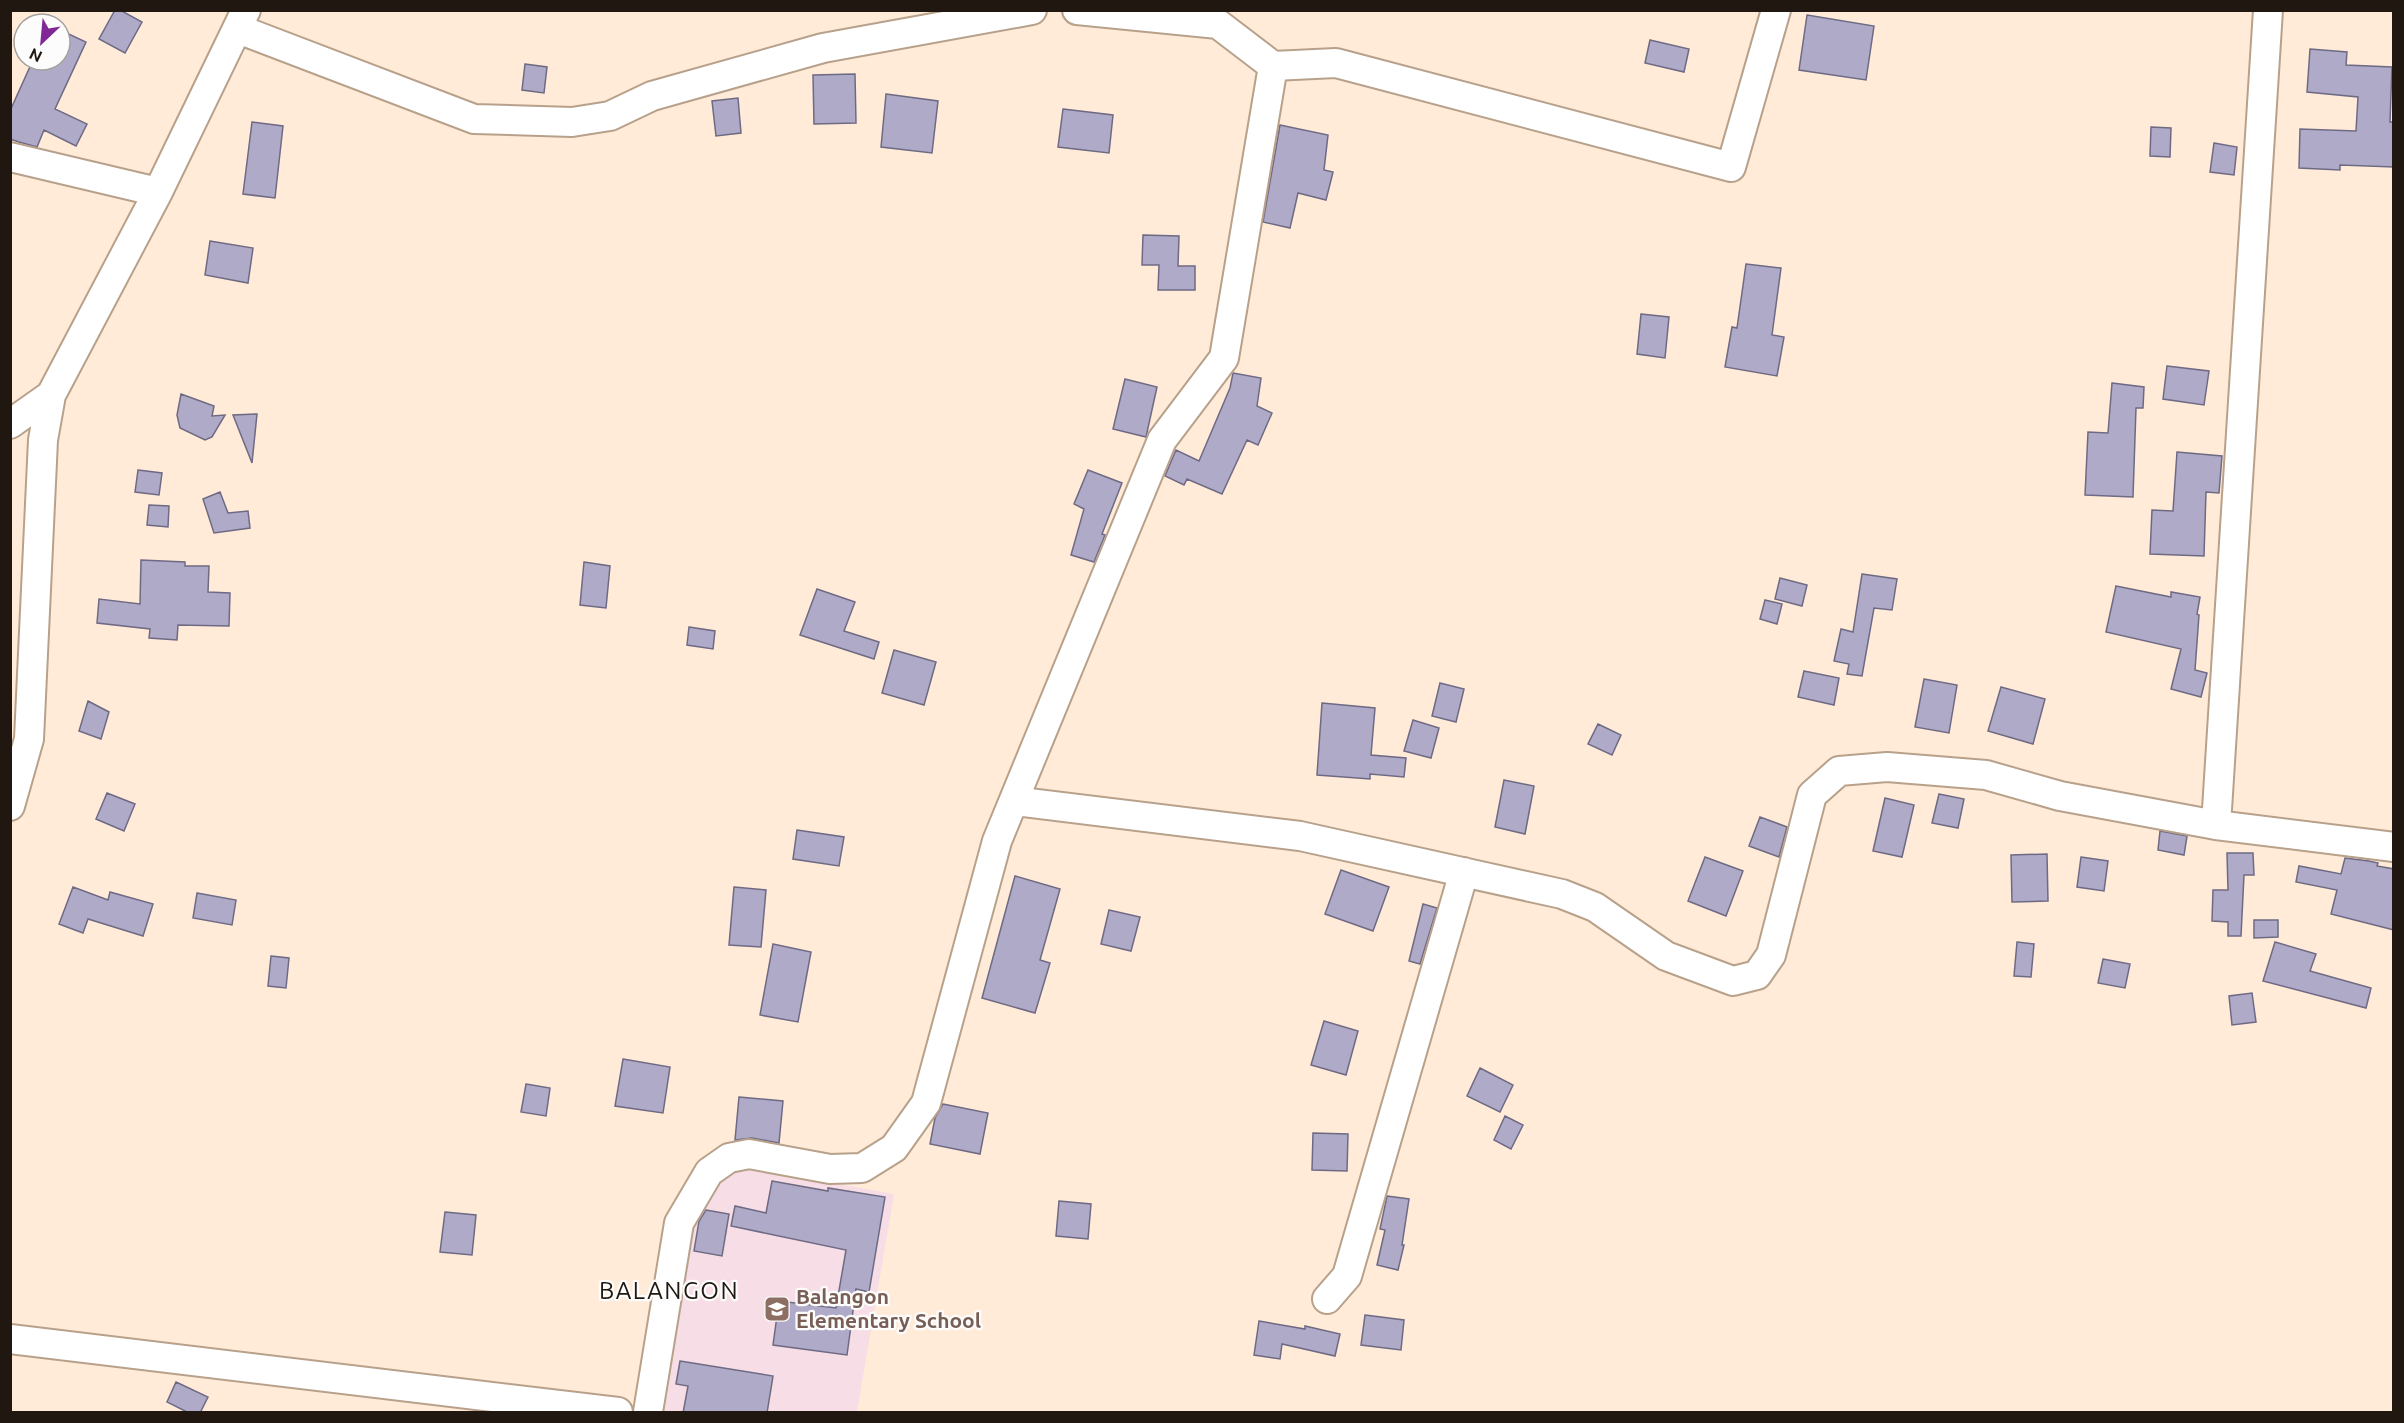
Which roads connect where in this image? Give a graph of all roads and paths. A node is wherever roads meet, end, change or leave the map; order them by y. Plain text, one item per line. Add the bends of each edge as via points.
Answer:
1 (1032, 10) edge
2 (1077, 10) edge
3 (1776, 10) edge
4 (2268, 10) edge
5 (242, 20) edge
6 (1273, 66) junction
7 (10, 157) edge
8 (158, 192) junction
9 (51, 395) junction
10 (10, 424) edge
11 (1014, 801) junction
12 (10, 806) edge
13 (2216, 825) junction
14 (2394, 847) edge
15 (1464, 872) junction
16 (1327, 1299) dead end
17 (10, 1339) edge
18 (618, 1413) edge
19 (648, 1413) edge

1 - 5 street via 823,48 652,96 610,116 572,122 474,119
2 - 6 street via 1218,24
3 - 6 street via 1731,167 1336,63
4 - 13 street
5 - 8 street
6 - 11 street via 1224,358 1162,440
7 - 8 street
8 - 9 street
9 - 10 street
9 - 12 street via 44,440 29,739
11 - 15 street via 1300,836
11 - 19 street via 997,840 926,1103 894,1148 862,1168 830,1169 748,1154 729,1158 709,1172 679,1223
13 - 14 street
13 - 15 street via 2060,796 1986,775 1887,766 1839,771 1812,795 1771,955 1757,975 1733,981 1666,956 1595,907 1562,894
15 - 16 street via 1347,1276
17 - 18 street

